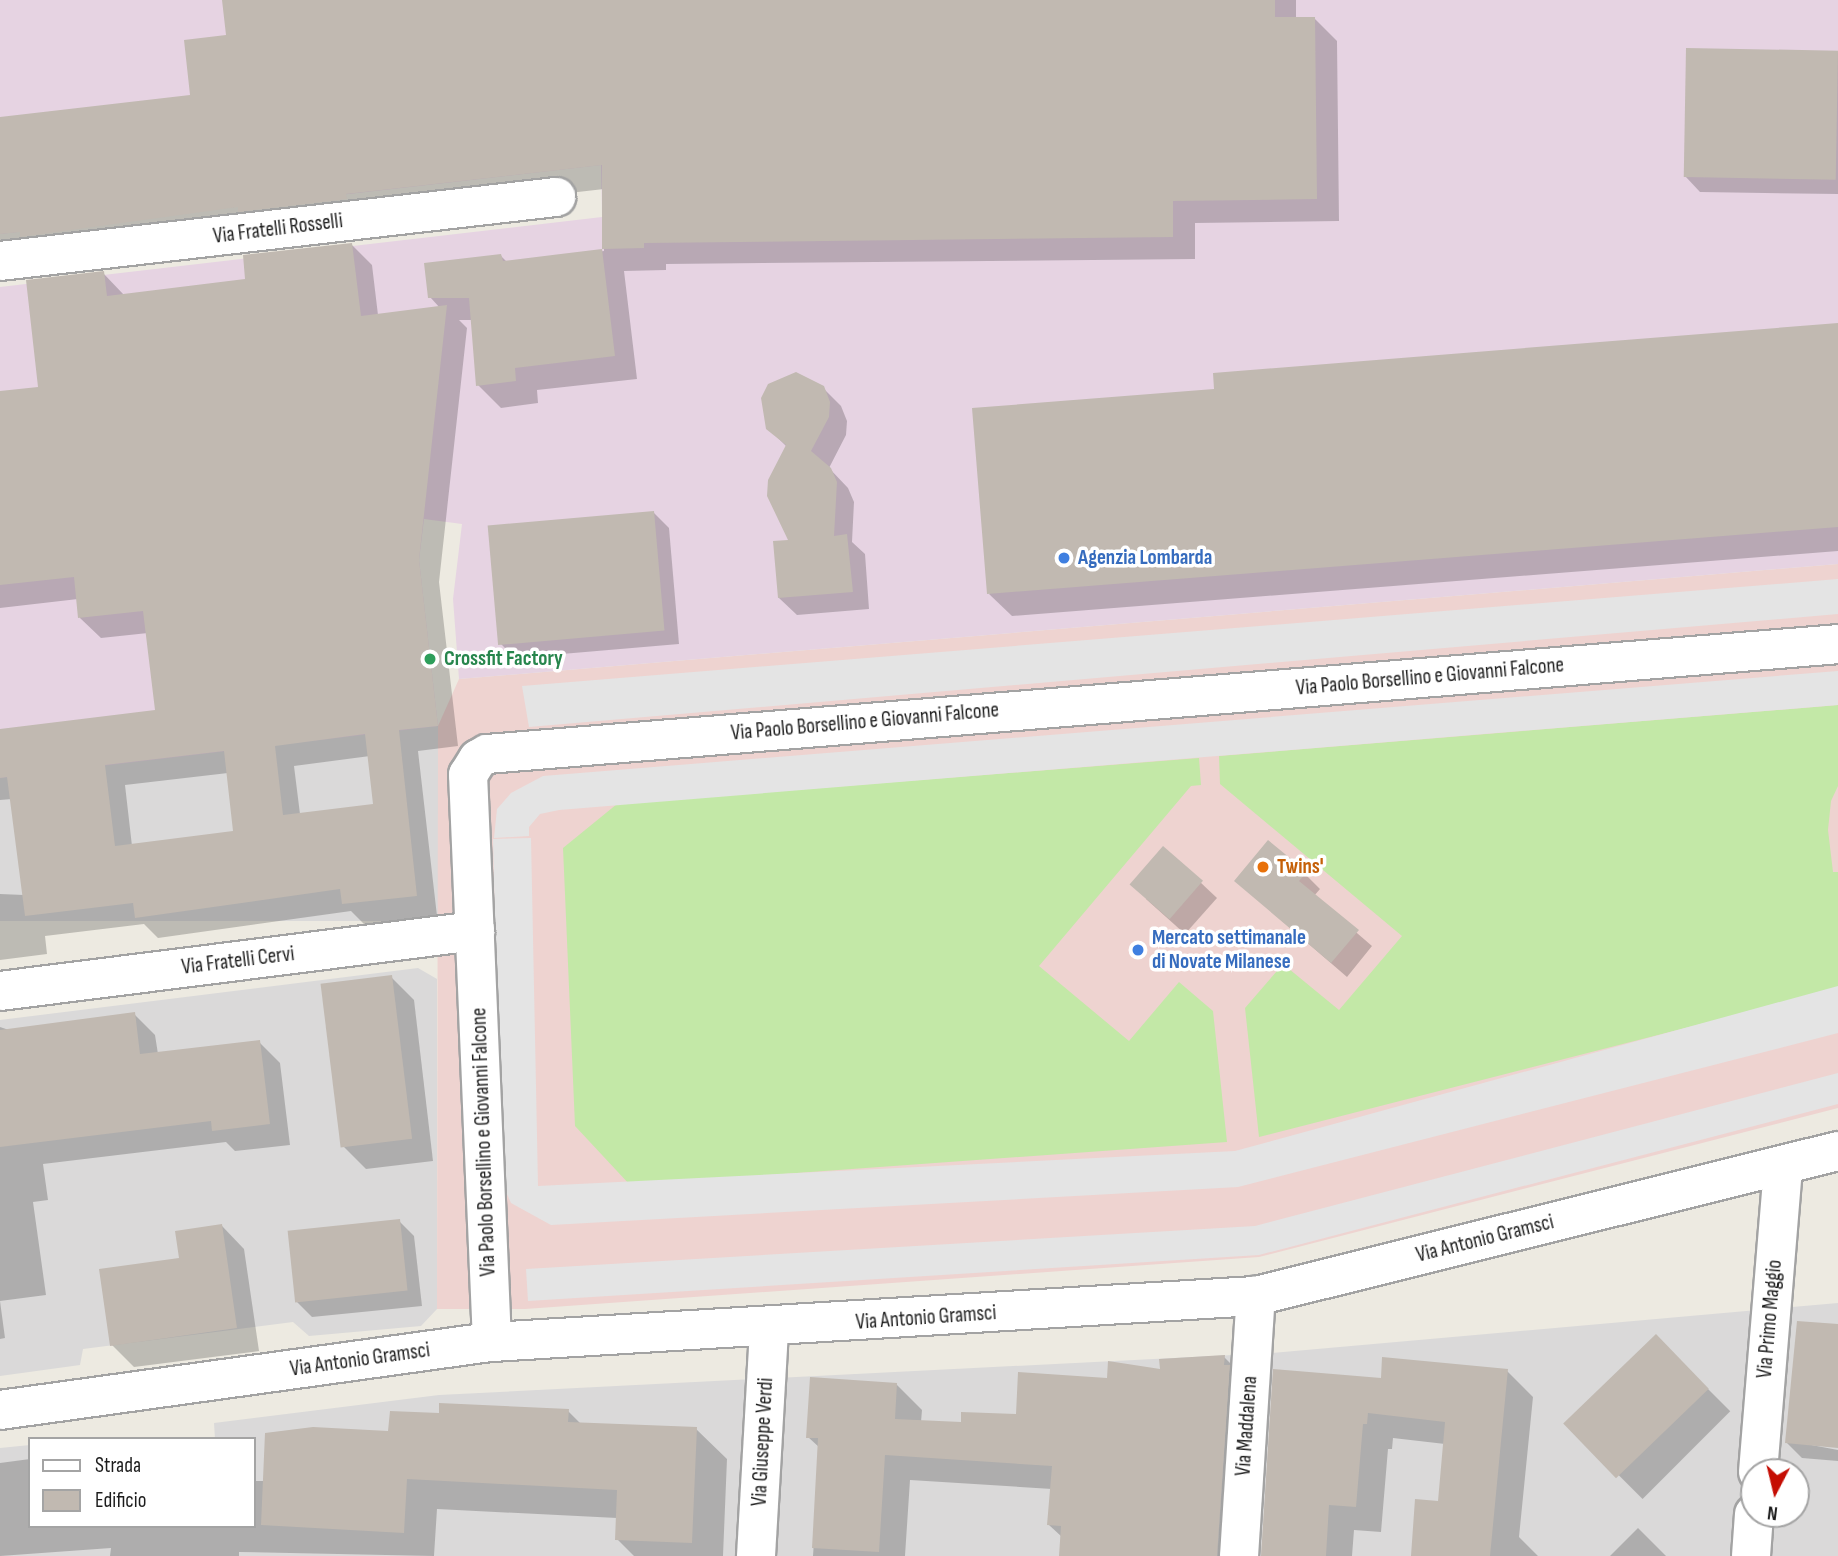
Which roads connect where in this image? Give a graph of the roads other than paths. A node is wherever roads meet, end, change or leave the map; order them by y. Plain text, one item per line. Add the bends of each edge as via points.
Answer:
1 (556, 197) dead end
2 (0, 261) edge
3 (1838, 644) edge
4 (475, 930) junction
5 (0, 991) edge
6 (1838, 1151) edge
7 (1783, 1165) junction
8 (1256, 1296) junction
9 (769, 1329) junction
10 (492, 1342) junction
11 (0, 1410) edge
12 (1759, 1458) edge
13 (1753, 1528) edge
14 (756, 1556) edge
15 (1239, 1556) edge
16 (1751, 1556) edge

1 - 2 street, Via Fratelli Rosselli
3 - 4 street, Via Paolo Borsellino e Giovanni Falcone via 498,751 478,759 467,775
4 - 5 street, Via Fratelli Cervi
4 - 10 street, Via Paolo Borsellino e Giovanni Falcone
6 - 7 street, Via Antonio Gramsci
7 - 8 street, Via Antonio Gramsci
7 - 12 street, Via Primo Maggio
8 - 9 street, Via Antonio Gramsci
8 - 15 street, Via Maddalena
9 - 10 street, Via Antonio Gramsci
9 - 14 street, Via Giuseppe Verdi
10 - 11 street, Via Antonio Gramsci
13 - 16 street

